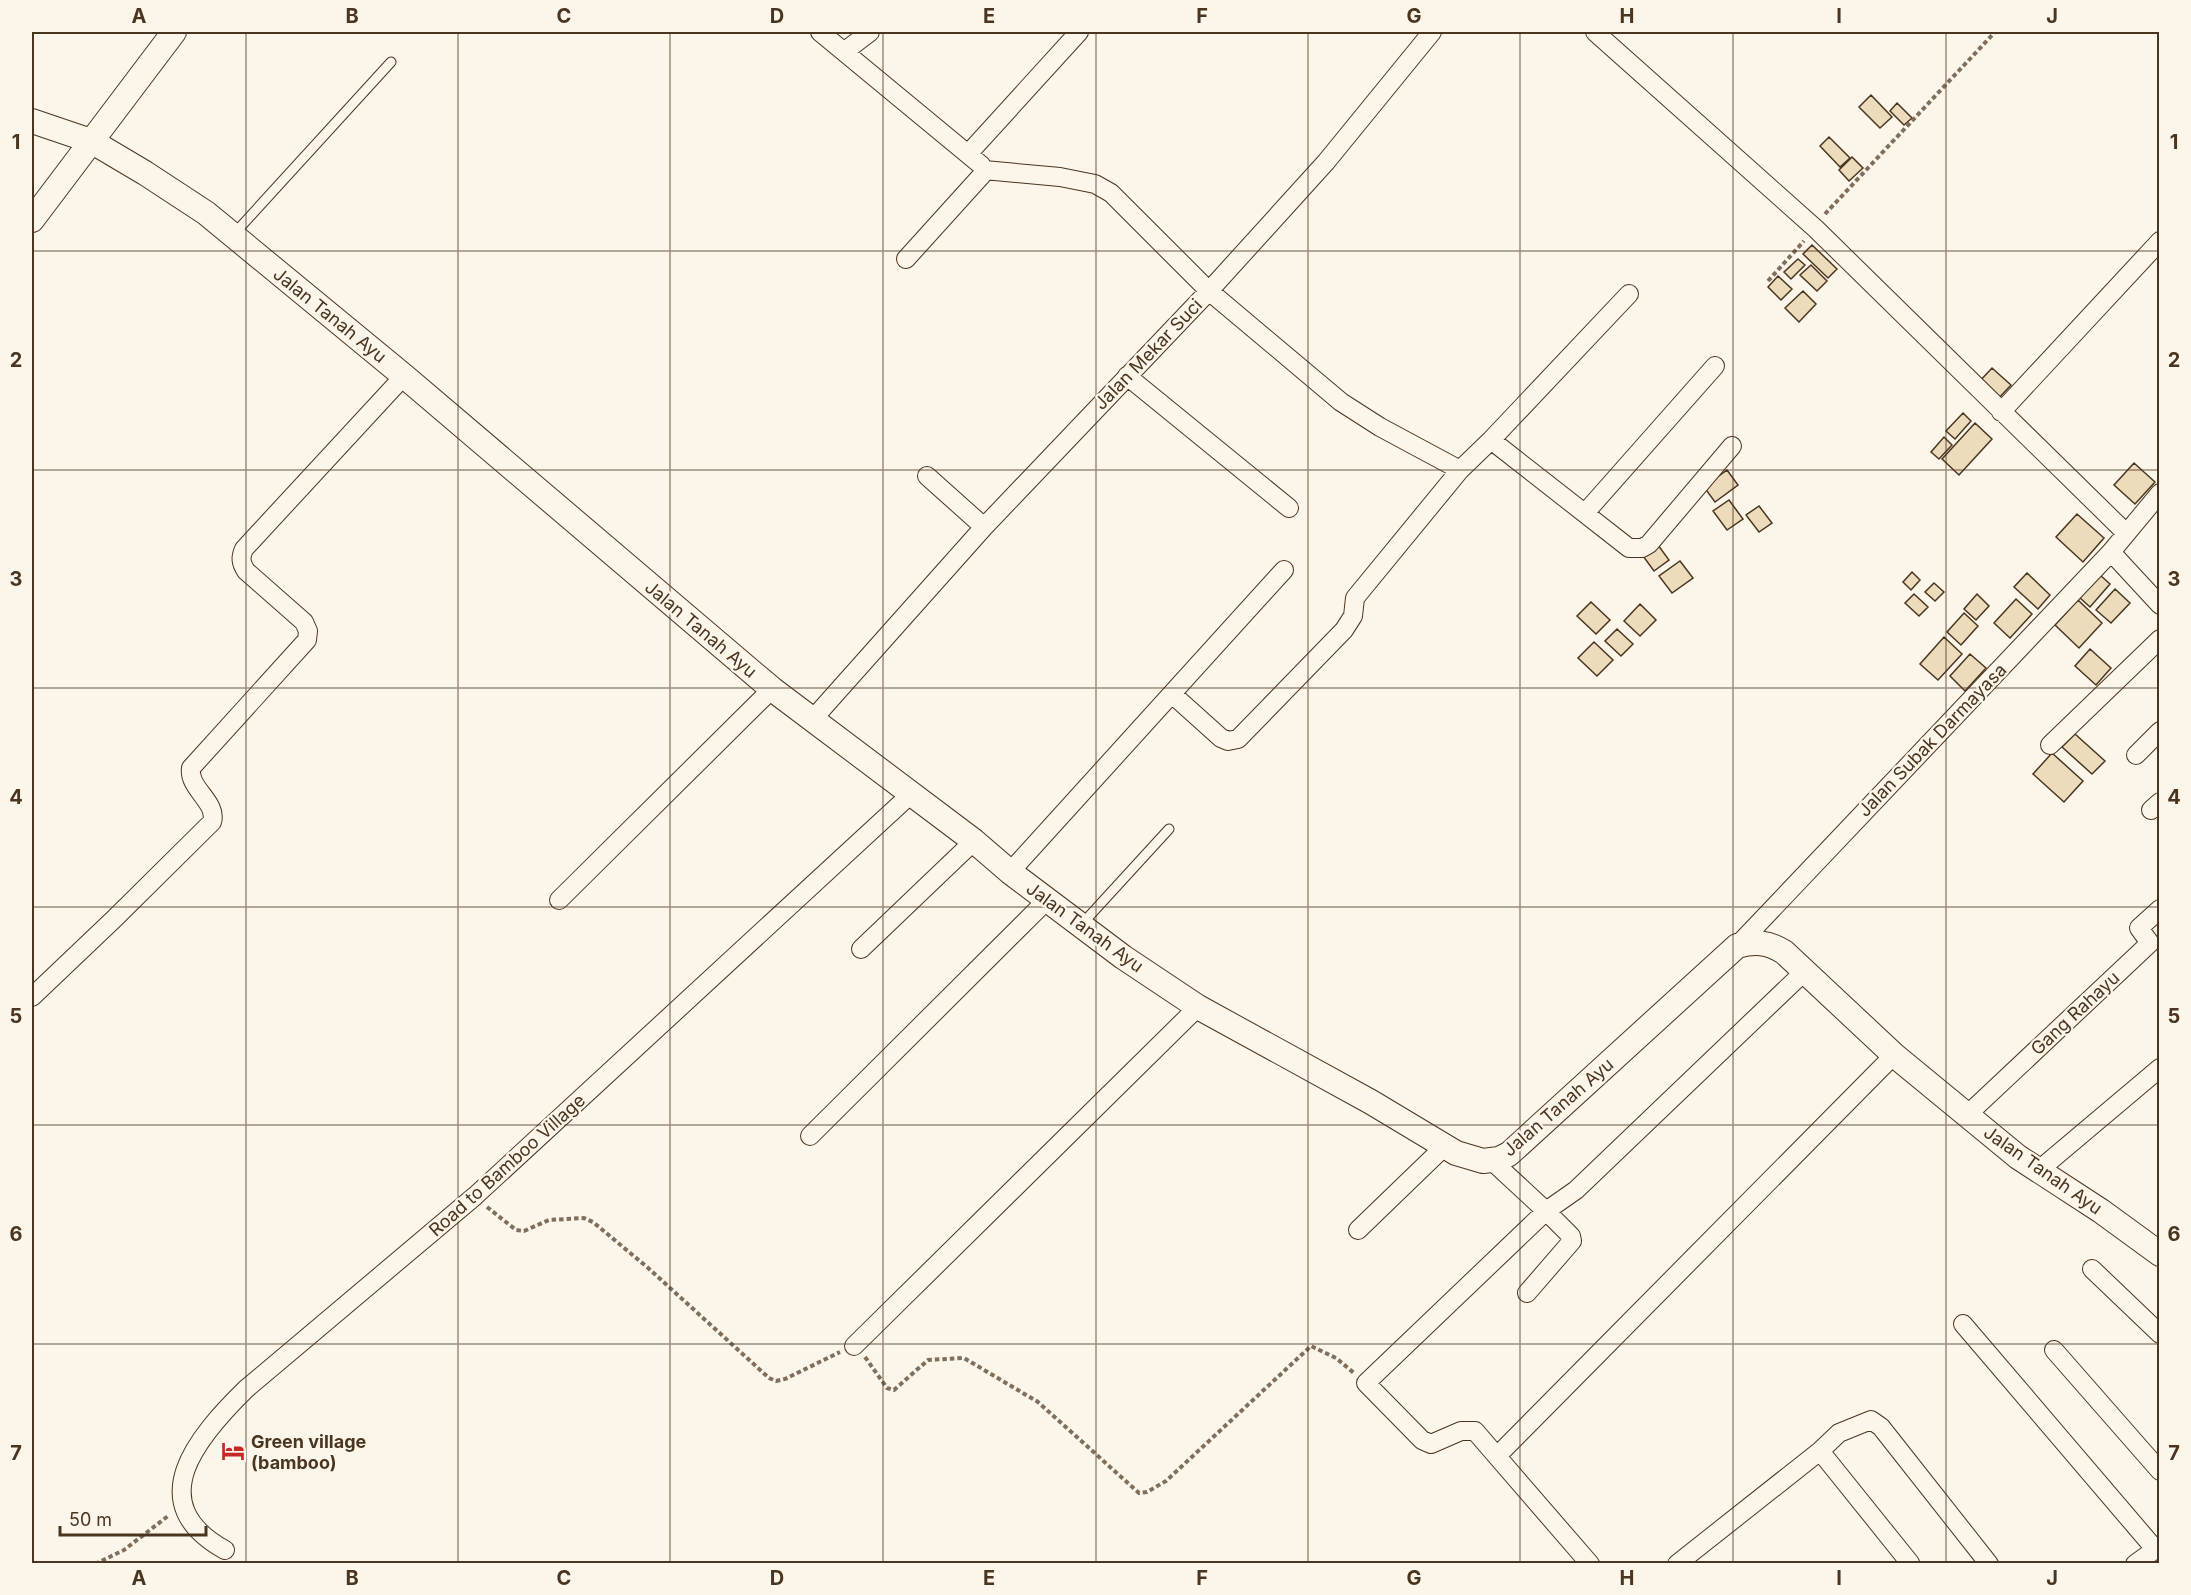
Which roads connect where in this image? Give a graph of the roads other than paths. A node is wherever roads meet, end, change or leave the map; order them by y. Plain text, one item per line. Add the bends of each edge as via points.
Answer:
1 (174, 32) edge
2 (820, 32) edge
3 (870, 32) edge
4 (1079, 32) edge
5 (1432, 32) edge
6 (1595, 32) edge
7 (845, 51) junction
8 (391, 62) dead end
9 (32, 121) edge
10 (91, 141) junction
11 (968, 154) junction
12 (984, 170) junction
13 (32, 220) edge
14 (233, 235) junction
15 (2160, 241) edge
16 (906, 259) dead end
17 (1209, 291) junction
18 (1629, 294) dead end
19 (1715, 366) dead end
20 (404, 376) junction
21 (1127, 376) junction
22 (2001, 412) junction
23 (1491, 440) junction
24 (1732, 446) dead end
25 (1460, 470) junction
26 (927, 476) dead end
27 (2160, 493) edge
28 (1289, 508) dead end
29 (1585, 513) junction
30 (984, 527) junction
31 (2126, 533) junction
32 (2111, 552) junction
33 (1284, 570) dead end
34 (2160, 605) edge
35 (2157, 647) edge
36 (772, 689) junction
37 (1172, 694) junction
38 (812, 720) junction
39 (2160, 730) edge
40 (2050, 744) dead end
41 (2136, 755) dead end
42 (910, 795) junction
43 (1169, 829) dead end
44 (974, 841) junction
45 (1010, 872) junction
46 (559, 900) dead end
47 (1047, 900) junction
48 (2160, 909) edge
49 (1081, 926) junction
50 (1737, 946) junction
51 (861, 949) dead end
52 (1805, 971) junction
53 (32, 997) edge
54 (1198, 1007) junction
55 (1894, 1055) junction
56 (2160, 1068) edge
57 (1967, 1115) junction
58 (810, 1136) dead end
59 (1445, 1146) junction
60 (1492, 1161) junction
61 (2039, 1170) junction
62 (1546, 1211) junction
63 (1358, 1230) dead end
64 (2160, 1254) edge
65 (2092, 1269) dead end
66 (1527, 1293) dead end
67 (1964, 1324) dead end
68 (2160, 1334) edge
69 (854, 1346) road end
70 (2054, 1350) dead end
71 (1820, 1451) junction
72 (1497, 1456) junction
73 (2160, 1472) edge
74 (2157, 1548) edge
75 (225, 1550) dead end
76 (1590, 1563) edge
77 (1677, 1563) edge
78 (1910, 1563) edge
79 (1989, 1563) edge
80 (2135, 1563) edge

1 - 10 street
2 - 7 street
3 - 7 street
4 - 11 street
5 - 17 street via 1326,162
6 - 22 street via 1816,229
7 - 11 street
8 - 14 lane
9 - 10 street, Jalan Tanah Ayu
10 - 13 street
10 - 14 street, Jalan Tanah Ayu via 178,193
11 - 12 street
12 - 16 street
12 - 17 street via 1095,184 1111,193
14 - 20 street, Jalan Tanah Ayu
15 - 22 street
17 - 21 street, Jalan Mekar Suci
17 - 25 street, Jalan Mekar Suci via 1341,402
18 - 23 street
19 - 29 street
20 - 36 street, Jalan Tanah Ayu
20 - 53 street via 244,549 241,561 246,571 304,622 308,635 190,768 190,778 213,811 212,822
21 - 28 street
21 - 30 street, Jalan Mekar Suci
22 - 31 street
23 - 25 street
23 - 29 street
24 - 29 street via 1642,548 1629,548
25 - 37 street via 1355,598 1353,616 1344,630 1238,739 1221,738
26 - 30 street
27 - 31 street, Jalan Subak Darmayasa
30 - 38 street, Jalan Mekar Suci
31 - 32 street, Jalan Subak Darmayasa
32 - 34 street
32 - 50 street, Jalan Subak Darmayasa
33 - 37 street
35 - 40 street
36 - 38 street, Jalan Tanah Ayu
36 - 46 street
37 - 45 street
38 - 42 street, Jalan Tanah Ayu
39 - 41 street
42 - 44 street, Jalan Tanah Ayu
42 - 75 street, Road to Bamboo Village via 476,1196 224,1411 191,1458 181,1480 181,1502 198,1531
43 - 49 lane
44 - 45 street, Jalan Tanah Ayu
44 - 51 street
45 - 47 street, Jalan Tanah Ayu
47 - 49 street, Jalan Tanah Ayu
47 - 58 street
48 - 57 street, Gang Rahayu via 2139,928 2150,943
49 - 54 street, Jalan Tanah Ayu
50 - 52 street, Jalan Tanah Ayu via 1756,942 1771,945
50 - 60 street, Jalan Tanah Ayu via 1522,1143
52 - 55 street, Jalan Tanah Ayu
52 - 62 street via 1576,1190
54 - 59 street, Jalan Tanah Ayu
54 - 69 street
55 - 57 street, Jalan Tanah Ayu
55 - 72 street
56 - 61 street
57 - 61 street, Jalan Tanah Ayu
59 - 60 street, Jalan Tanah Ayu via 1472,1158
59 - 63 street
60 - 62 street
61 - 64 street, Jalan Tanah Ayu
62 - 66 street via 1572,1241
62 - 72 street via 1366,1383 1422,1440 1431,1444 1471,1430
65 - 68 street
67 - 74 street
70 - 73 street
71 - 77 street
71 - 78 street
71 - 79 street via 1839,1433 1871,1419
72 - 76 street
74 - 80 street

